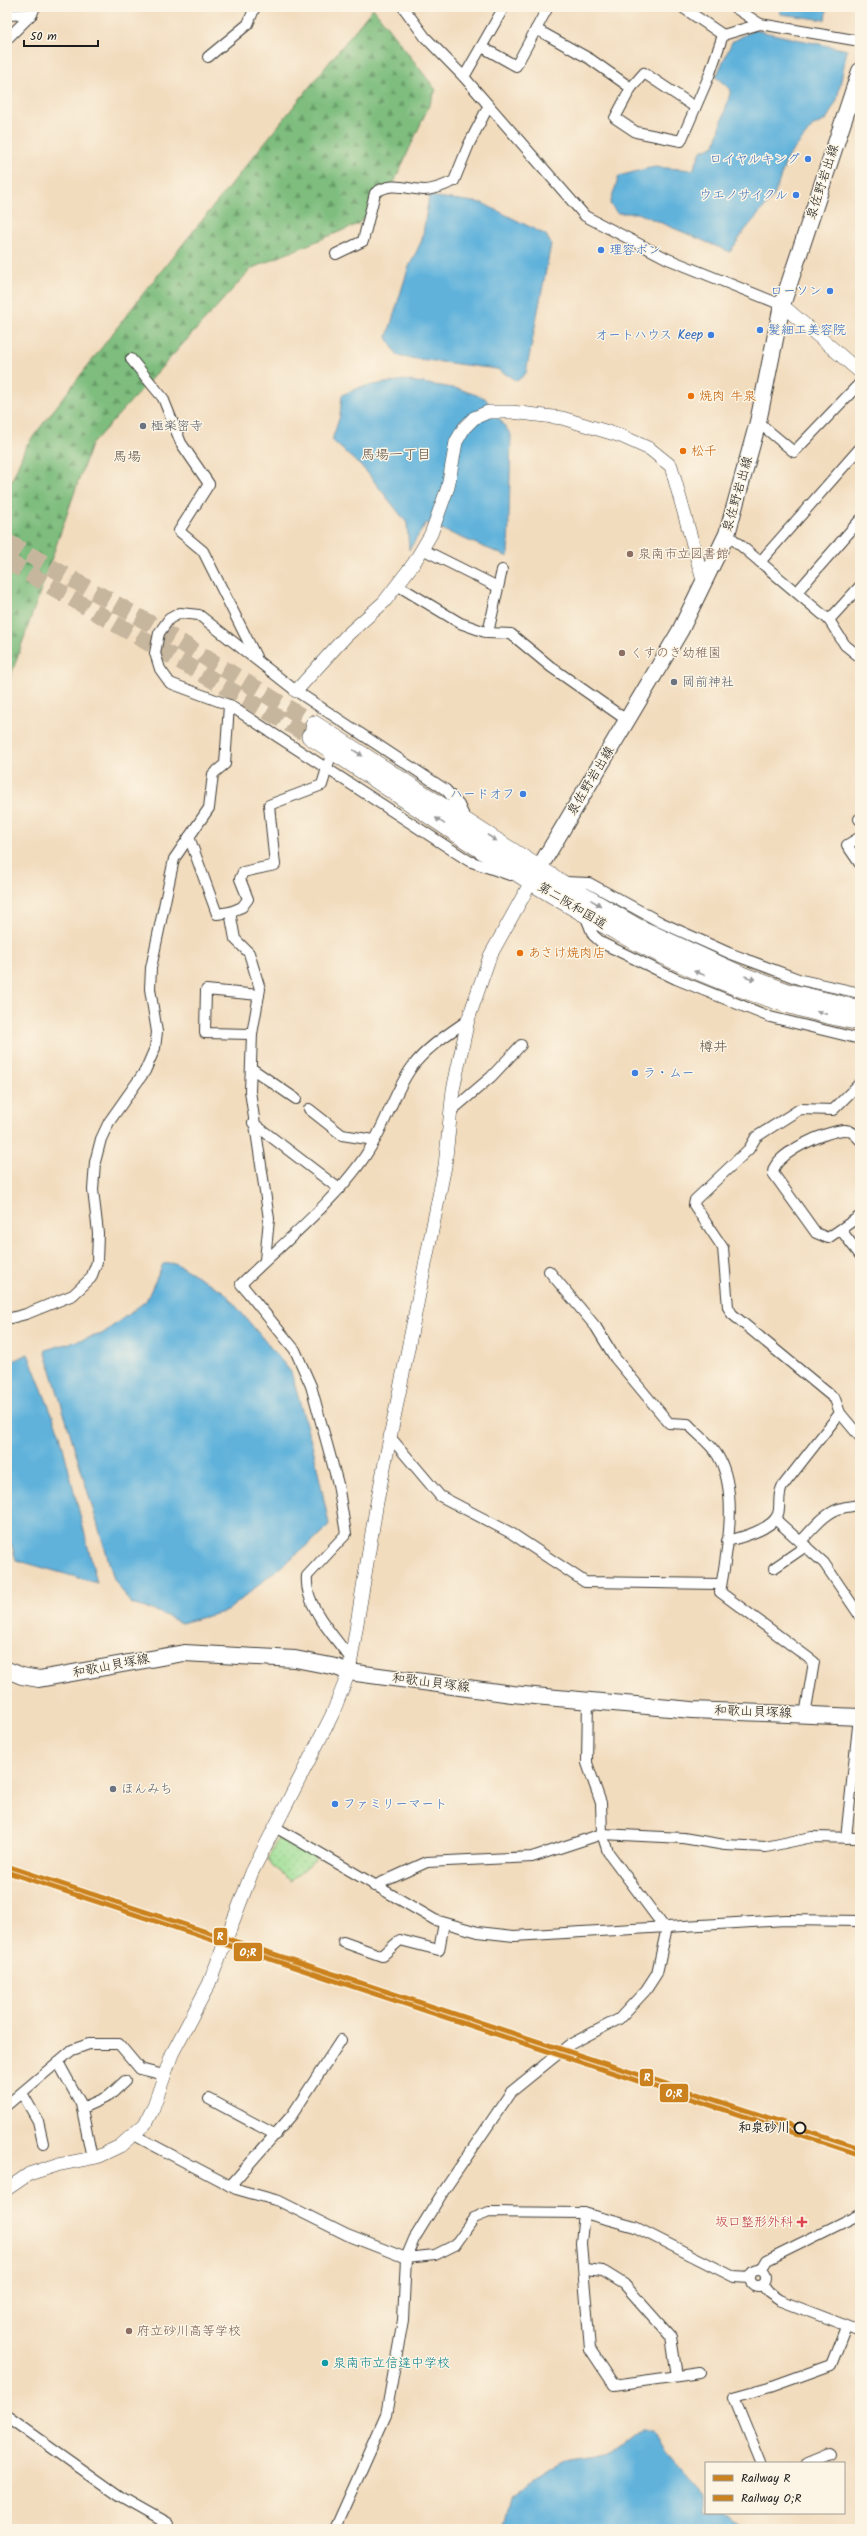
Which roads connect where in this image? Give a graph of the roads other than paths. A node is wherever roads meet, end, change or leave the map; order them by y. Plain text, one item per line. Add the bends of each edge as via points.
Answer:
1 (255, 7) edge
2 (403, 7) edge
3 (504, 7) edge
4 (548, 7) edge
5 (682, 7) edge
6 (734, 7) edge
7 (33, 10) edge
8 (7, 15) edge
9 (760, 24) junction
10 (536, 29) junction
11 (723, 35) junction
12 (7, 39) edge
13 (860, 42) edge
14 (482, 46) junction
15 (208, 57) dead end
16 (860, 71) edge
17 (464, 77) junction
18 (631, 88) junction
19 (856, 91) edge
20 (488, 107) junction
21 (695, 107) junction
22 (336, 254) dead end
23 (782, 305) junction
24 (131, 359) dead end
25 (860, 372) edge
26 (860, 383) edge
27 (758, 422) junction
28 (860, 448) edge
29 (860, 520) edge
30 (727, 534) junction
31 (422, 548) junction
32 (760, 562) junction
33 (502, 570) dead end
34 (704, 584) junction
35 (397, 585) junction
36 (860, 586) edge
37 (498, 587) junction
38 (797, 592) junction
39 (829, 620) junction
40 (488, 633) junction
41 (860, 657) edge
42 (258, 660) junction
43 (296, 691) junction
44 (229, 705) junction
45 (628, 721) junction
46 (330, 758) dead end
47 (328, 769) junction
48 (467, 822) junction
49 (189, 837) junction
50 (860, 837) edge
51 (860, 864) edge
52 (535, 875) junction
53 (560, 882) junction
54 (230, 912) junction
55 (585, 915) junction
56 (860, 993) edge
57 (259, 994) junction
58 (860, 1009) edge
59 (468, 1020) junction
60 (860, 1022) edge
61 (252, 1034) junction
62 (860, 1039) edge
63 (520, 1045) dead end
64 (251, 1068) junction
65 (860, 1083) edge
66 (296, 1099) dead end
67 (309, 1109) dead end
68 (450, 1112) junction
69 (253, 1123) junction
70 (860, 1139) edge
71 (374, 1140) junction
72 (338, 1188) junction
73 (860, 1216) edge
74 (841, 1230) junction
75 (860, 1255) edge
76 (265, 1260) junction
77 (549, 1271) dead end
78 (7, 1319) edge
79 (840, 1413) junction
80 (860, 1436) edge
81 (391, 1438) junction
82 (860, 1504) edge
83 (775, 1519) junction
84 (727, 1541) junction
85 (803, 1544) junction
86 (774, 1568) dead end
87 (721, 1584) junction
88 (860, 1616) edge
89 (350, 1665) junction
90 (7, 1670) edge
91 (588, 1699) junction
92 (805, 1715) junction
93 (860, 1717) edge
94 (275, 1827) junction
95 (602, 1834) junction
96 (846, 1838) junction
97 (860, 1838) edge
98 (374, 1886) junction
99 (860, 1921) edge
100 (444, 1923) junction
101 (665, 1927) junction
102 (343, 1942) dead end
103 (341, 2040) dead end
104 (58, 2062) junction
105 (164, 2075) junction
106 (125, 2081) dead end
107 (22, 2093) junction
108 (209, 2099) dead end
109 (7, 2105) edge
110 (82, 2108) junction
111 (134, 2135) junction
112 (276, 2135) junction
113 (43, 2142) dead end
114 (92, 2158) junction
115 (230, 2186) junction
116 (7, 2189) edge
117 (584, 2213) junction
118 (860, 2214) edge
119 (406, 2258) junction
120 (585, 2270) junction
121 (761, 2270) junction
122 (750, 2278) junction
123 (763, 2286) junction
124 (846, 2327) junction
125 (860, 2331) edge
126 (700, 2373) dead end
127 (677, 2376) junction
128 (7, 2416) edge
129 (829, 2454) dead end
130 (761, 2462) edge
131 (809, 2462) edge
132 (167, 2523) dead end
133 (335, 2529) edge

1 - 15 street via 248,24
2 - 17 street via 425,37
3 - 14 street
4 - 10 street
5 - 11 street
6 - 9 street
7 - 8 street
7 - 12 street
9 - 11 street
9 - 13 street
10 - 14 street via 516,66
10 - 18 street via 590,59
11 - 21 street
14 - 17 street
16 - 19 main road, 泉佐野岩出線
17 - 20 street
18 - 21 street via 644,73
18 - 21 street via 615,118 636,132 681,141
19 - 23 main road, 泉佐野岩出線
20 - 22 street via 454,181 425,190 390,185 382,188 375,193 363,241
20 - 23 street via 585,216 668,259
23 - 25 street
23 - 27 main road, 泉佐野岩出線
24 - 42 street via 163,398 181,443 209,484 179,531 203,550
26 - 27 street via 794,452
27 - 30 main road, 泉佐野岩出線
28 - 32 street
29 - 38 street
30 - 32 street
30 - 34 main road, 泉佐野岩出線
31 - 34 street via 431,534 448,487 456,442 474,418 488,412 562,418 621,436 650,449 670,466
31 - 35 street
31 - 37 street
32 - 38 street
33 - 37 street
34 - 45 main road, 泉佐野岩出線
35 - 40 street via 460,623
35 - 43 street via 384,602 346,636
36 - 39 street
37 - 40 street
38 - 39 street
39 - 41 street via 846,645
40 - 45 street via 510,634 551,668
42 - 43 street
42 - 44 street via 199,615 180,613 169,619 159,633 155,653 160,669 170,683
43 - 48 street via 348,732 446,790 459,805
44 - 47 street
44 - 49 street via 225,764 212,774 209,808
45 - 52 main road, 泉佐野岩出線
46 - 47 street
47 - 52 street via 469,861
47 - 54 street via 322,785 269,805 275,865 243,872 240,879 248,899 242,907
48 -> 52 highway, 第二阪和国道
52 -> 48 highway, 第二阪和国道 via 312,730
49 - 54 street via 217,914
49 - 78 street via 174,859 151,968 150,990 158,1032 155,1048 144,1071 108,1122 95,1162 93,1190 98,1233 96,1262 91,1278 73,1295
50 - 51 street via 847,846
52 - 53 highway, 第二阪和国道
52 - 55 highway, 第二阪和国道
52 - 59 street via 490,956
53 - 56 street via 588,883 660,922 730,953 801,980
53 -> 58 highway, 第二阪和国道 via 637,927 712,963 788,992
54 - 57 street via 235,939 249,954
60 -> 55 highway, 第二阪和国道 via 759,996 694,971 637,944
55 - 62 street via 594,934 602,943 676,979 770,1017
57 - 61 street
57 - 61 street via 206,990 205,1033
59 - 68 street
59 - 71 street via 432,1046 412,1067
61 - 64 street
63 - 68 street via 491,1077
64 - 66 street
64 - 69 street
65 - 79 street via 833,1110 800,1108 756,1137 749,1149 695,1200 694,1205 723,1248 728,1307 732,1314 835,1399
67 - 71 street via 342,1135
68 - 81 street via 445,1166
69 - 72 street
69 - 76 street via 269,1219
70 - 74 street via 844,1129 815,1137 776,1162 773,1167 774,1177 811,1229 828,1238
71 - 72 street
72 - 76 street
73 - 74 street
74 - 75 street
76 - 89 street via 241,1284 295,1350 311,1386 338,1484 346,1534 307,1576 306,1585 315,1609
77 - 84 street via 596,1327 615,1358 669,1423 688,1424 717,1454 728,1484 730,1503
79 - 80 street
79 - 83 street via 782,1487
81 - 87 street via 440,1496 511,1533 585,1582
81 - 89 street via 360,1592
82 - 85 street via 851,1508 842,1507 824,1517
83 - 84 street via 752,1534
83 - 85 street
84 - 87 street via 727,1561
85 - 86 street
85 - 88 street via 824,1563
87 - 92 street via 720,1592 814,1662
89 - 90 main road, 和歌山貝塚線 via 336,1666 295,1659 184,1653 52,1678 22,1676
89 - 91 main road, 和歌山貝塚線 via 512,1694
89 - 94 street via 332,1715
91 - 92 main road, 和歌山貝塚線 via 692,1710
91 - 95 street via 587,1763 601,1803
92 - 93 main road, 和歌山貝塚線
93 - 96 street
94 - 98 street
94 - 105 street via 252,1872 209,1984 172,2054
95 - 96 street via 683,1838 725,1845 766,1847 812,1837
95 - 98 street via 532,1856 427,1862
95 - 101 street via 608,1852
96 - 97 street
98 - 100 street
99 - 101 street via 785,1920
100 - 101 street via 478,1932 514,1936
100 - 102 street via 439,1950 400,1940 382,1956
101 - 119 street via 657,1973 646,1990 619,2019 570,2044 511,2092 443,2192 414,2239
103 - 112 street via 292,2116
104 - 105 street via 72,2050 89,2044 119,2044 140,2069
104 - 107 street
104 - 110 street
105 - 111 street via 154,2108 145,2124
106 - 110 street via 109,2096
107 - 109 street
107 - 113 street via 38,2121
108 - 112 street
110 - 114 street
111 - 114 street via 120,2146
111 - 115 street
112 - 115 street
114 - 116 street via 57,2164 29,2174
115 - 119 street via 279,2200 347,2235
117 - 119 street via 489,2212 474,2218 455,2245 436,2255
117 - 120 street via 581,2243
117 - 122 street via 635,2227 734,2277
118 - 121 street via 767,2260
119 - 133 street via 403,2320 386,2415
120 - 127 street via 603,2271 624,2284 671,2337
120 - 127 street via 590,2348 614,2385
121 - 122 street via 753,2272
121 - 123 street via 767,2276
122 - 123 street via 755,2286
123 - 124 street via 779,2300
124 - 125 street
124 - 130 street via 831,2364 770,2388 734,2397
126 - 127 street
128 - 132 street via 120,2497
129 - 131 street

